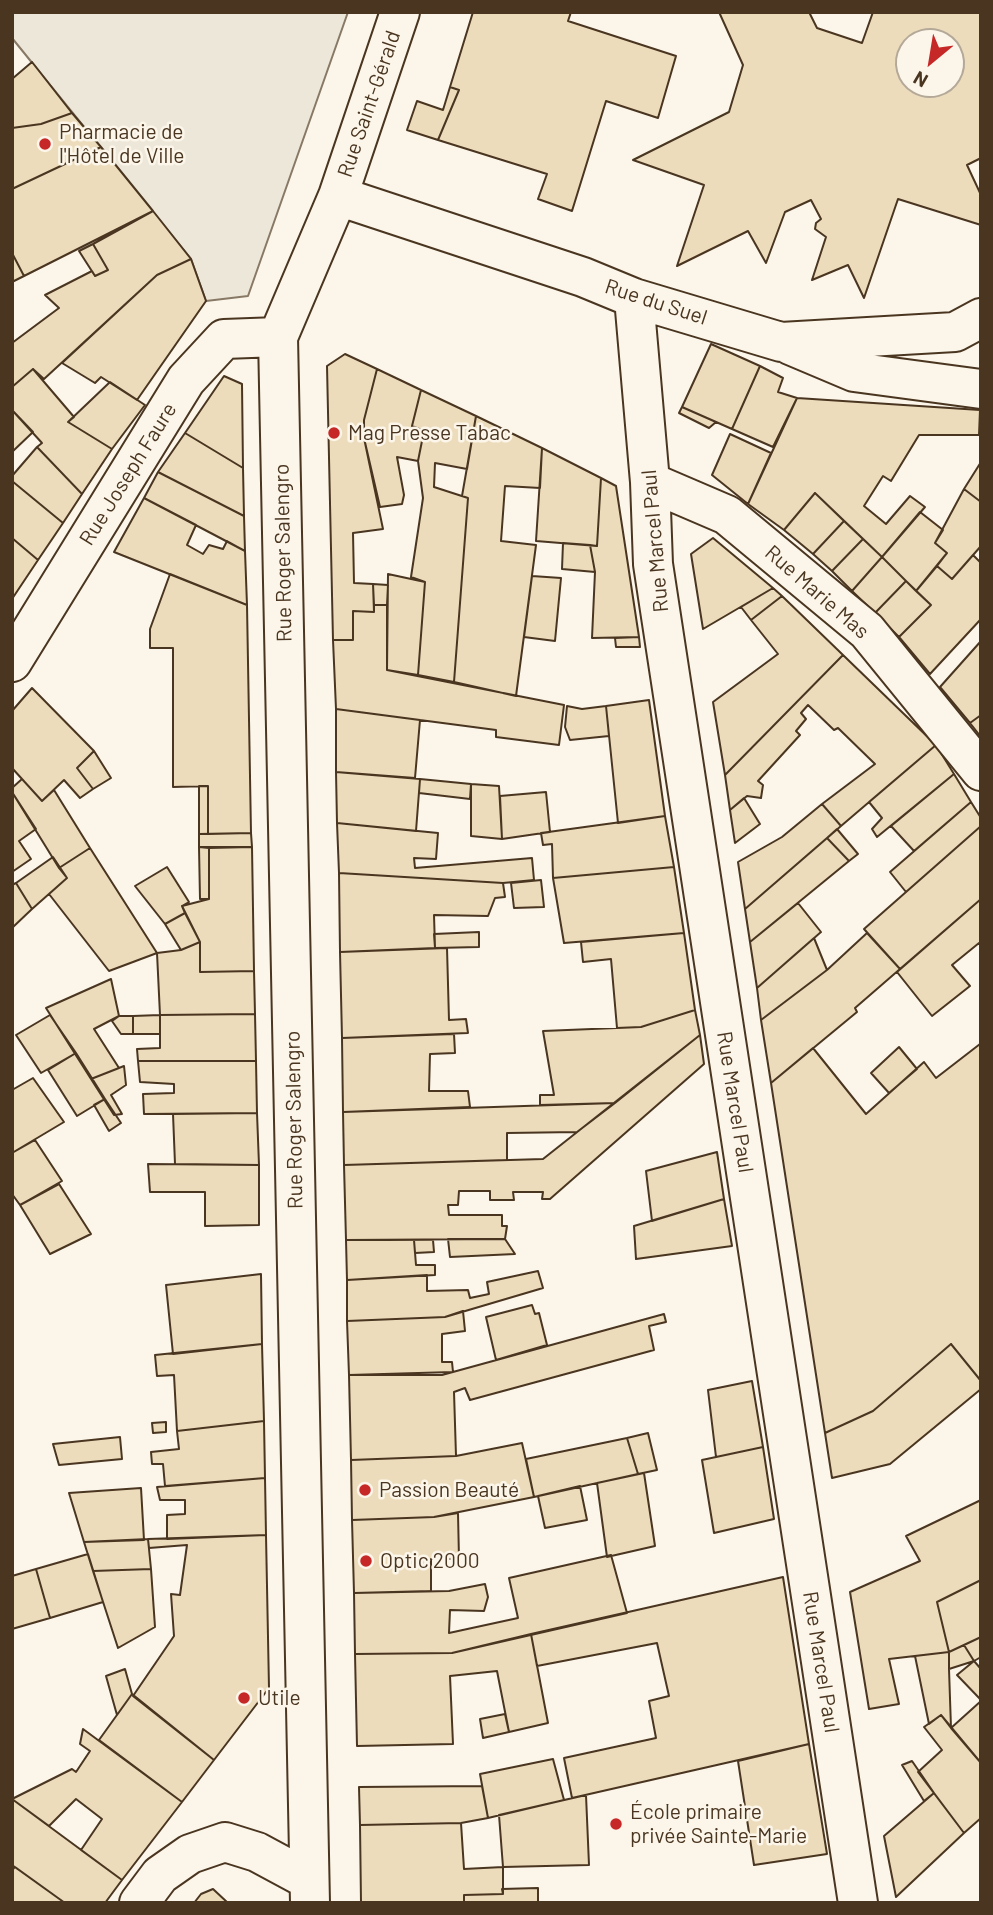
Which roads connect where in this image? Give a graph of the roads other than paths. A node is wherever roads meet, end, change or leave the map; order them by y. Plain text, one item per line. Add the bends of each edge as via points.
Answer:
1 (400, 12) edge
2 (338, 196) junction
3 (634, 298) junction
4 (981, 318) edge
5 (278, 337) junction
6 (781, 342) junction
7 (981, 389) edge
8 (650, 482) junction
9 (12, 662) edge
10 (981, 771) edge
11 (309, 1892) edge
12 (139, 1903) edge
13 (858, 1903) edge

1 - 2 street, Rue Saint-Gérald
2 - 3 street, Rue du Suel
2 - 5 street, Rue Saint-Gérald
3 - 6 street, Rue du Suel
3 - 8 street, Rue Marcel Paul
4 - 6 street, Rue du Suel via 955,332
5 - 9 street, Rue Joseph Faure via 224,338 186,380
5 - 11 street, Rue Roger Salengro
6 - 7 street via 854,372
8 - 10 street, Rue Marie Mas via 727,515 867,631
8 - 13 street, Rue Marcel Paul via 653,564
11 - 12 street via 257,1852 225,1842 190,1854 160,1875

